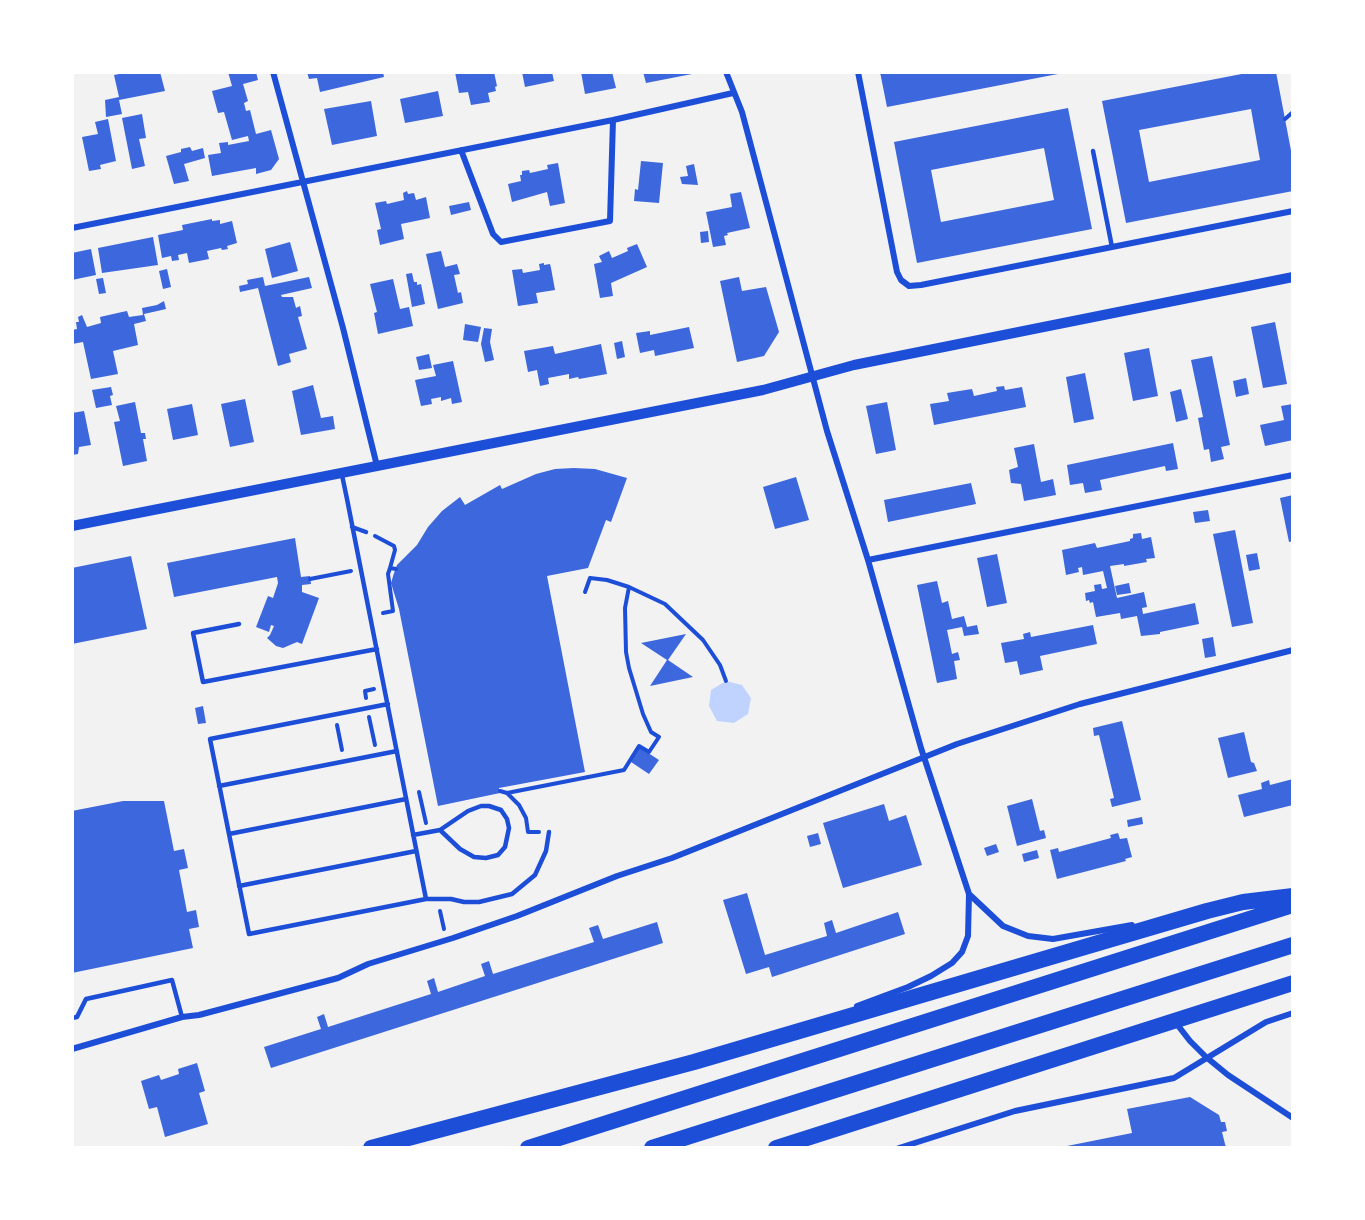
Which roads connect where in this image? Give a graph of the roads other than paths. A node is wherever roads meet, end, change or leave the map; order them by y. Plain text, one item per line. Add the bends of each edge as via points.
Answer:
1 (273, 72) edge
2 (726, 72) edge
3 (858, 72) edge
4 (733, 93) junction
5 (613, 120) junction
6 (461, 150) junction
7 (1093, 151) dead end
8 (302, 182) junction
9 (1293, 211) edge
10 (72, 228) edge
11 (1112, 247) junction
12 (1293, 277) edge
13 (813, 376) junction
14 (377, 466) junction
15 (342, 472) junction
16 (1293, 475) edge
17 (72, 526) edge
18 (352, 527) junction
19 (366, 532) road end
20 (868, 560) junction
21 (239, 624) dead end
22 (377, 650) junction
23 (1293, 650) edge
24 (388, 704) junction
25 (397, 751) junction
26 (924, 758) junction
27 (219, 786) junction
28 (406, 799) junction
29 (440, 830) junction
30 (549, 832) road end
31 (229, 834) junction
32 (413, 835) junction
33 (416, 851) junction
34 (239, 886) junction
35 (969, 894) junction
36 (1293, 896) edge
37 (426, 899) junction
38 (1293, 905) edge
39 (1207, 911) junction
40 (1293, 945) edge
41 (1293, 983) edge
42 (1293, 1013) edge
43 (182, 1017) junction
44 (72, 1018) edge
45 (1174, 1021) junction
46 (769, 1039) junction
47 (72, 1049) edge
48 (1206, 1057) junction
49 (1293, 1118) edge
50 (371, 1148) edge
51 (528, 1148) edge
52 (652, 1148) edge
53 (776, 1148) edge
54 (899, 1148) edge

1 - 8 street
2 - 4 street
3 - 11 street via 897,272 909,286
4 - 5 street
4 - 13 street via 742,112
5 - 6 street
5 - 6 street via 610,221 501,242 493,234
6 - 8 street
7 - 11 lane
8 - 10 street
8 - 14 street
9 - 11 street
12 - 13 street via 854,364
13 - 14 street via 763,390
13 - 20 street
14 - 15 street
15 - 17 street
15 - 18 lane
16 - 20 street
18 - 19 lane
18 - 22 lane
20 - 26 street
21 - 22 lane via 193,633 203,682
22 - 24 lane
23 - 26 street via 1080,704
24 - 25 lane
24 - 27 lane via 210,739
25 - 27 lane
25 - 28 lane
26 - 35 street
26 - 43 street via 672,858 453,938 368,963 338,978
27 - 31 lane
28 - 31 lane
28 - 32 lane
29 - 29 lane via 481,806 501,810 509,828 505,847 498,855 486,858 460,849
29 - 32 lane
30 - 37 lane via 546,851 535,875 512,894 479,902
31 - 34 lane
32 - 33 lane
33 - 34 lane
33 - 37 lane
34 - 37 lane via 249,934
35 - 39 street via 1003,926 1028,936 1053,939
35 - 46 street via 968,936 952,963 908,987
36 - 39 highway
38 - 51 highway
39 - 46 highway
40 - 52 highway
41 - 45 highway
42 - 48 street via 1266,1022
43 - 44 lane via 172,980 86,999 77,1017
43 - 47 street
45 - 48 street
45 - 53 highway
46 - 50 highway
48 - 49 street
48 - 54 street via 1174,1078 1015,1111

